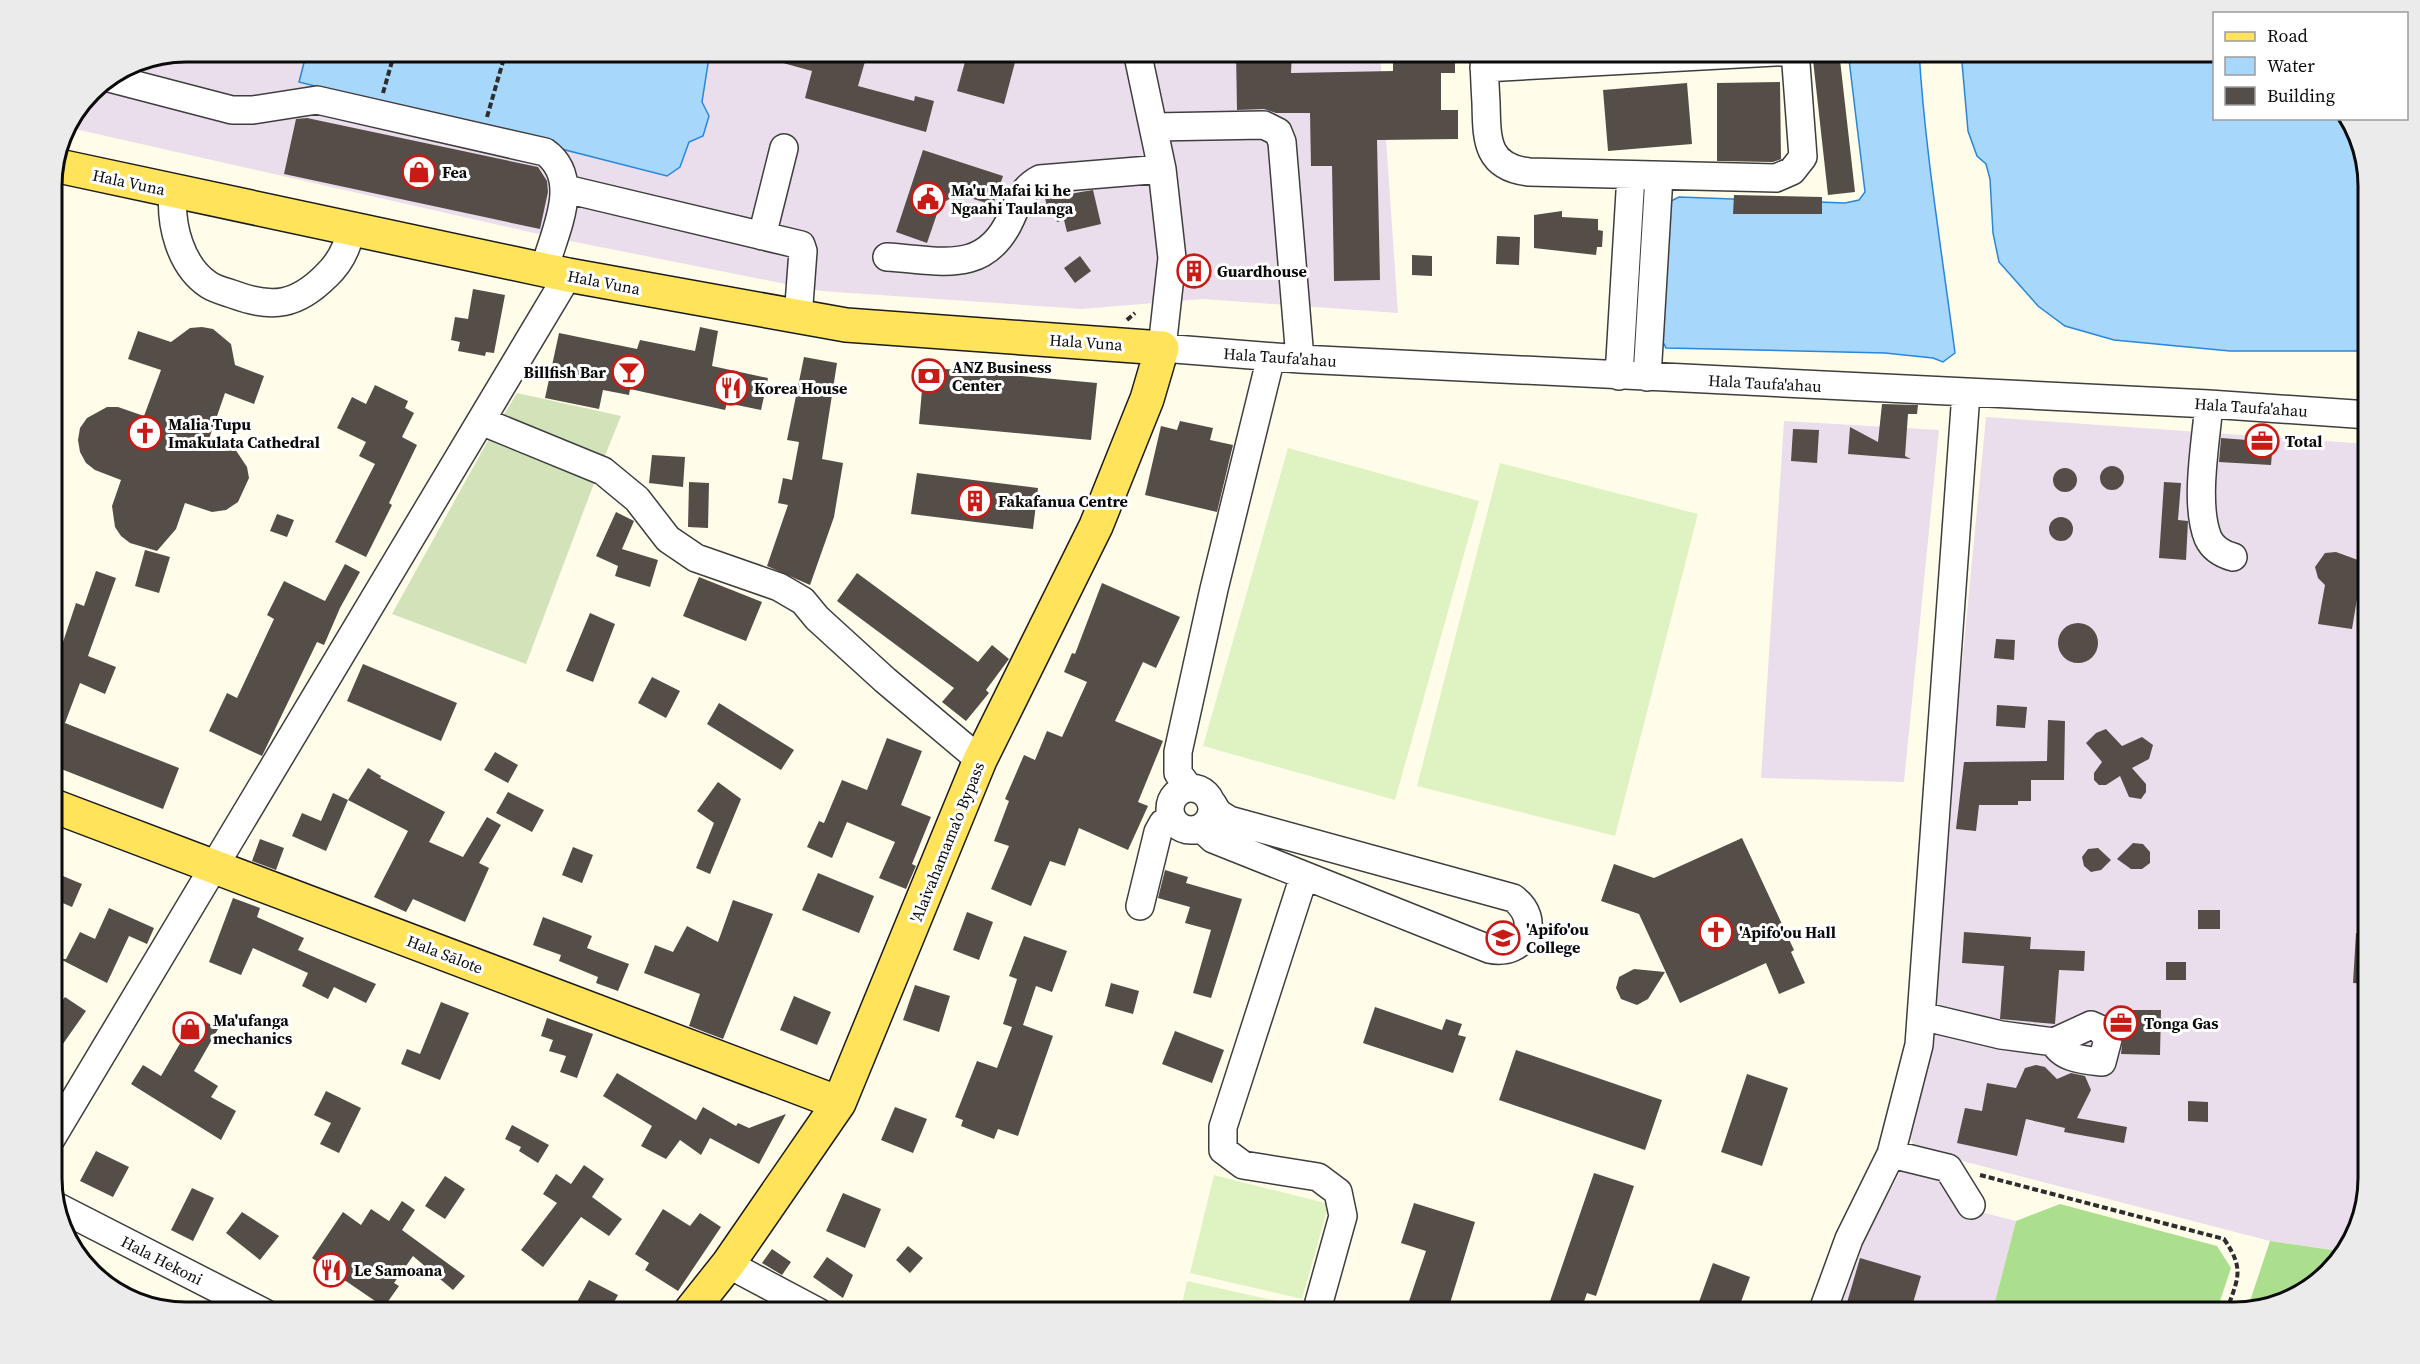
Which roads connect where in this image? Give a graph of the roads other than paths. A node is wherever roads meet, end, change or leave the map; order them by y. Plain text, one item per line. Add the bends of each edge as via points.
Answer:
1 (1139, 62) edge
2 (1484, 62) edge
3 (1795, 62) edge
4 (119, 81) edge
5 (1154, 127) junction
6 (784, 148) dead end
7 (63, 167) edge
8 (1162, 169) junction
9 (1631, 175) junction
10 (1659, 176) junction
11 (566, 189) junction
12 (173, 192) junction
13 (351, 228) junction
14 (762, 236) junction
15 (888, 256) dead end
16 (556, 272) junction
17 (798, 318) junction
18 (1162, 348) junction
19 (1271, 357) junction
20 (1300, 358) junction
21 (1619, 376) junction
22 (1647, 377) junction
23 (1966, 393) junction
24 (2209, 404) junction
25 (2358, 414) edge
26 (481, 421) junction
27 (2233, 557) dead end
28 (980, 760) junction
29 (1188, 788) junction
30 (1212, 803) junction
31 (62, 809) edge
32 (1172, 819) junction
33 (1201, 828) junction
34 (214, 867) junction
35 (1304, 876) junction
36 (1140, 906) dead end
37 (1921, 1016) junction
38 (2054, 1042) dead end
39 (839, 1103) junction
40 (62, 1121) edge
41 (1891, 1154) junction
42 (1971, 1204) dead end
43 (66, 1211) edge
44 (728, 1264) junction
45 (244, 1302) edge
46 (698, 1302) edge
47 (799, 1302) edge
48 (1319, 1302) edge
49 (1826, 1302) edge

1 - 5 street
2 - 9 street via 1487,136 1490,148 1505,166 1529,172
3 - 10 street via 1803,157 1792,171 1776,178
4 - 11 street via 232,110 317,100 545,152 560,166
5 - 8 street
5 - 20 street via 1264,125 1278,132 1282,142
6 - 14 street
7 - 12 main road, Hala Vuna
8 - 15 street via 1040,179 1026,186 1006,229 987,252 971,260
8 - 18 street via 1172,258
9 - 10 street
9 - 21 street
10 - 22 street
11 - 14 street
11 - 16 street
12 - 13 main road, Hala Vuna
12 - 13 street via 174,226 190,265 210,286 258,304 285,302 313,288 341,258
13 - 16 main road, Hala Vuna
14 - 17 street via 801,245
16 - 17 main road, Hala Vuna
16 - 26 street
17 - 18 main road, Hala Vuna via 846,325
18 - 19 street, Hala Taufa'ahau
18 - 28 main road, 'Alaivahamama'o Bypass via 1147,399 1096,526
19 - 20 street, Hala Taufa'ahau
19 - 29 street via 1178,752 1178,772
20 - 21 street, Hala Taufa'ahau
21 - 22 street, Hala Taufa'ahau
22 - 23 street, Hala Taufa'ahau
23 - 24 street, Hala Taufa'ahau
23 - 37 street
24 - 25 street, Hala Taufa'ahau
24 - 27 street via 2202,506 2208,539 2219,552
26 - 28 street via 603,471 637,499 668,539 696,558 779,587 803,601 885,680
26 - 34 street
28 - 39 main road, 'Alaivahamama'o Bypass
29 - 30 street via 1203,792
29 - 32 street via 1175,794
30 - 33 street via 1211,818
30 - 35 street via 1229,820 1513,898 1526,911 1528,931 1516,946 1489,949
31 - 34 main road, Hala Sālote
32 - 33 street via 1180,828
32 - 36 street via 1163,823 1158,832
33 - 35 street via 1213,839
34 - 39 main road, Hala Sālote
34 - 40 street
35 - 48 street via 1223,1127 1223,1150 1244,1165 1318,1177 1338,1192 1343,1216
37 - 38 street via 2001,1035
37 - 41 street via 1919,1045
39 - 44 main road, 'Alaivahamama'o Bypass
41 - 42 street via 1948,1168
41 - 49 street via 1849,1239
43 - 45 street, Hala Hekoni
44 - 46 main road, 'Alaivahamama'o Bypass
44 - 47 street

